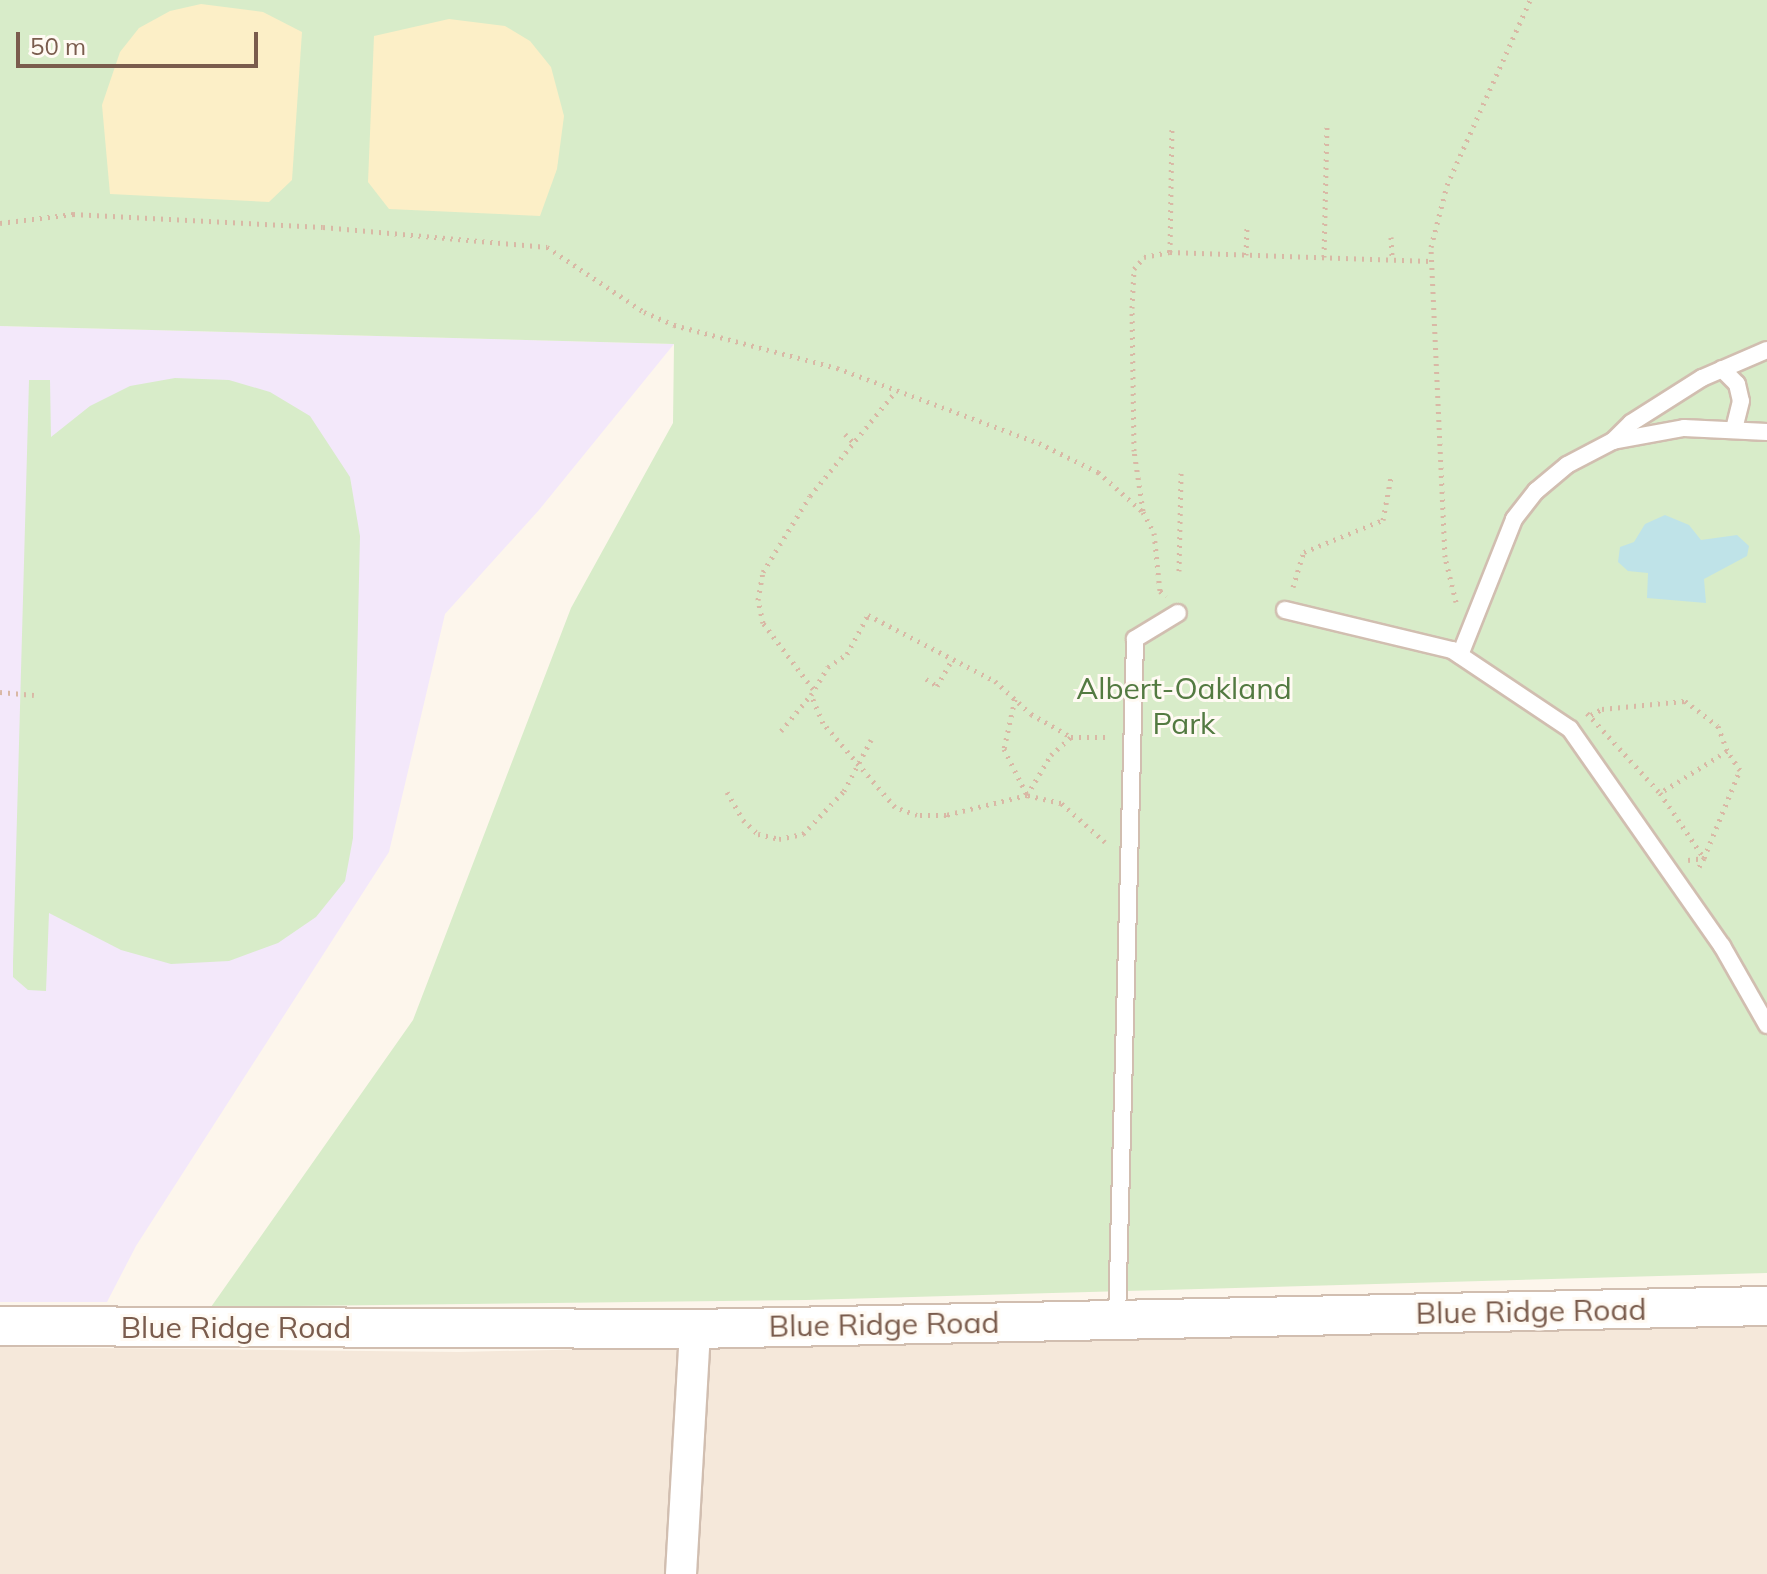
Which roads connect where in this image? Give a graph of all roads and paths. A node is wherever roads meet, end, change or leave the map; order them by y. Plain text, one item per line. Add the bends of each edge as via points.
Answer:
1 (1530, 0) edge
2 (1327, 127) dead end
3 (1172, 128) dead end
4 (0, 223) edge
5 (1247, 228) dead end
6 (1391, 237) dead end
7 (1170, 252) junction
8 (1246, 255) junction
9 (1324, 257) junction
10 (1392, 259) junction
11 (1431, 261) junction
12 (1767, 350) edge
13 (1722, 369) junction
14 (896, 391) junction
15 (1734, 429) junction
16 (1767, 432) edge
17 (845, 434) dead end
18 (1613, 441) junction
19 (853, 442) junction
20 (1181, 473) dead end
21 (1391, 477) dead end
22 (1143, 512) junction
23 (1179, 571) dead end
24 (1285, 610) joint
25 (1178, 613) joint
26 (1456, 652) junction
27 (953, 658) junction
28 (926, 679) dead end
29 (0, 692) edge
30 (812, 692) junction
31 (34, 695) dead end
32 (1015, 699) junction
33 (1570, 729) junction
34 (781, 731) dead end
35 (1071, 737) junction
36 (1133, 737) junction
37 (871, 740) dead end
38 (1727, 751) junction
39 (860, 763) junction
40 (727, 792) dead end
41 (1660, 793) dead end
42 (1027, 795) junction
43 (946, 815) junction
44 (948, 822) dead end
45 (1130, 840) junction
46 (1704, 858) dead end
47 (1767, 1025) edge
48 (1767, 1306) edge
49 (1117, 1319) junction
50 (0, 1326) edge
51 (695, 1329) junction
52 (681, 1574) edge

1 - 11 path via 1447,185
2 - 9 path
3 - 7 path
4 - 14 path via 73,214 323,227 547,247 644,312 674,325 771,347
5 - 8 path
6 - 10 path
7 - 8 path
7 - 22 path via 1144,257 1134,269 1134,451
8 - 9 path
9 - 10 path
10 - 11 path
11 - 26 path via 1445,557 1459,618
12 - 13 lane
13 - 15 lane via 1737,384 1741,401
13 - 18 lane via 1631,423
14 - 19 path
14 - 22 path via 1098,472
15 - 16 lane
15 - 18 lane via 1684,428
17 - 19 path
18 - 26 lane via 1567,465 1514,519
19 - 30 path via 784,532 760,586 763,623
20 - 23 path
21 - 24 path via 1383,520 1304,552
22 - 25 path via 1154,533 1160,591
24 - 26 lane
25 - 36 lane via 1135,639
26 - 33 lane
27 - 28 path via 937,686
27 - 30 path via 868,615 847,654 828,667
27 - 32 path
29 - 31 path
30 - 34 path
30 - 39 path via 823,723
32 - 35 path
32 - 42 path via 1004,749
33 - 38 path via 1602,709 1685,701 1718,726
33 - 47 lane via 1722,946
35 - 36 path
35 - 42 path via 1051,755
36 - 45 lane
37 - 39 path
38 - 41 path
38 - 46 path via 1740,770
39 - 40 path via 803,834 779,839 758,834
39 - 43 path via 895,807 917,815
42 - 43 path
42 - 45 path via 1061,803 1106,843
43 - 44 path
45 - 49 lane
48 - 49 street, Blue Ridge Road
49 - 51 street, Blue Ridge Road
50 - 51 street, Blue Ridge Road
51 - 52 street

